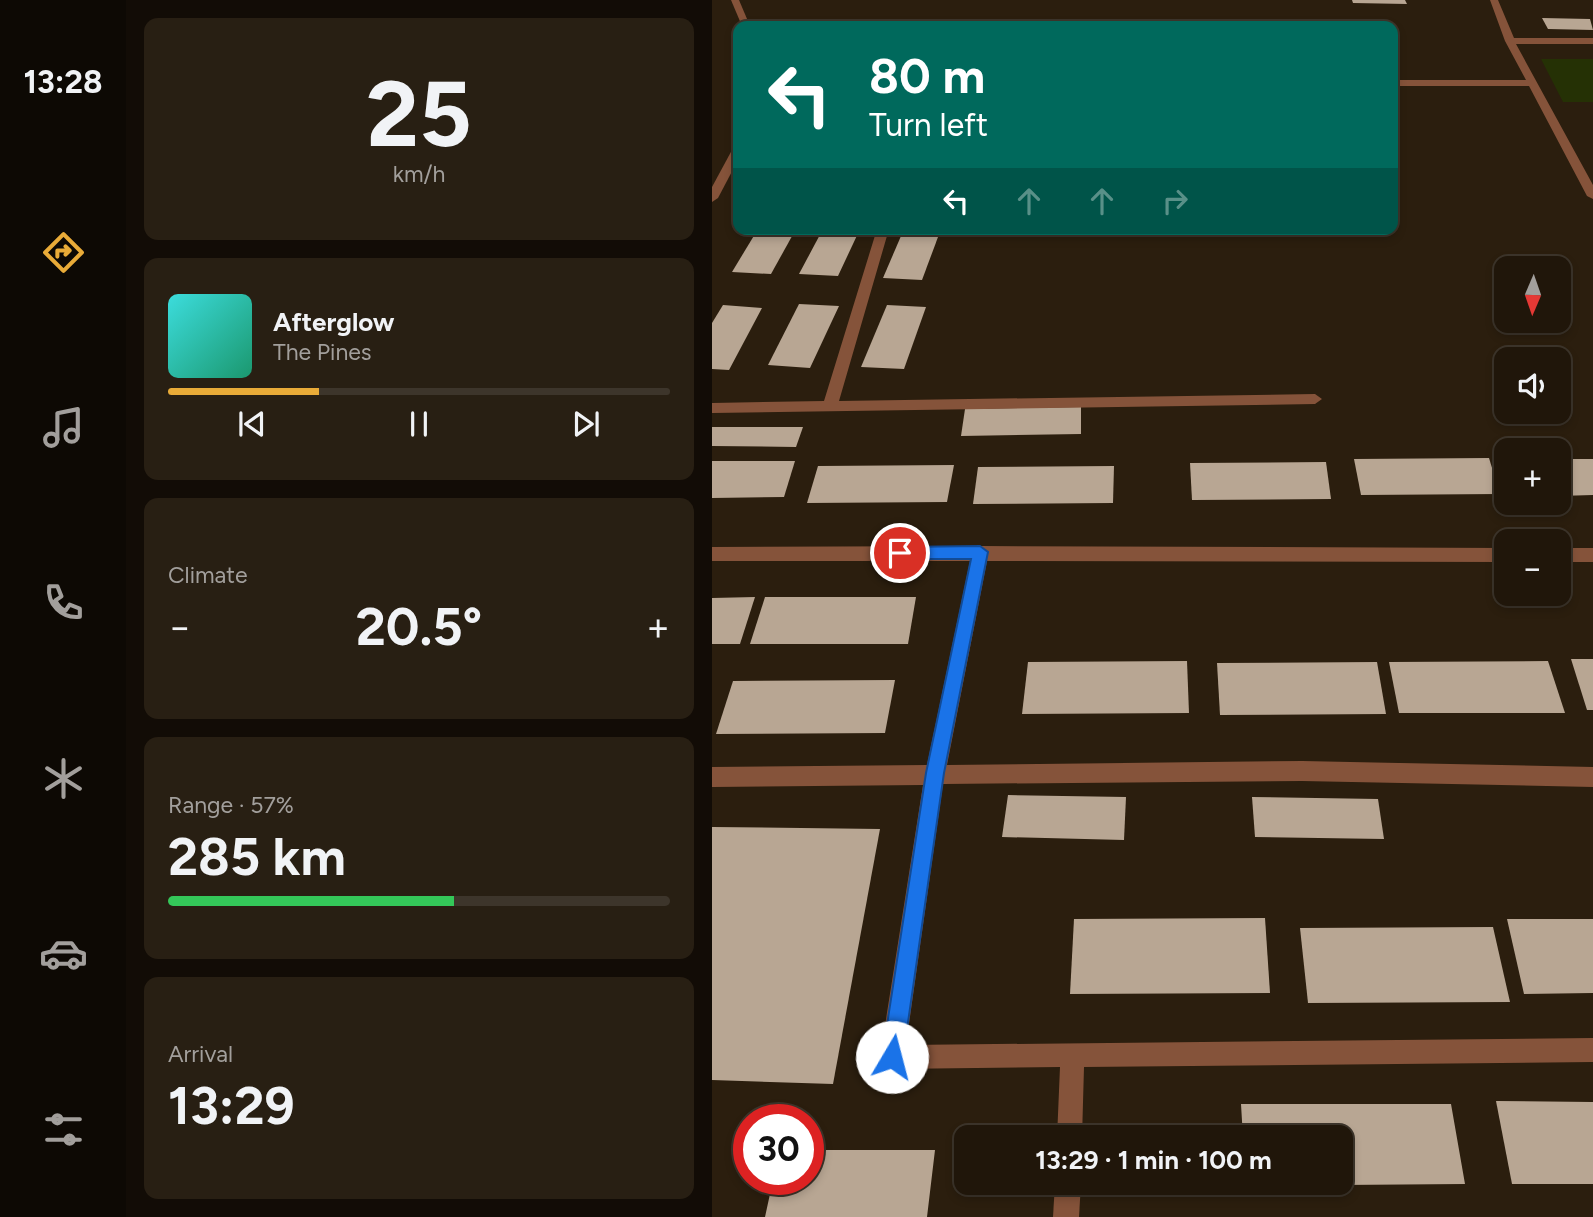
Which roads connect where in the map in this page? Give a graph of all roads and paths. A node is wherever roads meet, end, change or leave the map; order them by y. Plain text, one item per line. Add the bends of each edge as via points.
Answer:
1 (735, 0) edge
2 (1494, 0) edge
3 (744, 21) edge
4 (1510, 41) junction
5 (1593, 41) edge
6 (1398, 83) edge
7 (1532, 83) junction
8 (733, 159) edge
9 (1593, 196) edge
10 (712, 198) edge
11 (881, 235) edge
12 (1315, 399) dead end
13 (830, 406) junction
14 (712, 408) edge
15 (980, 552) junction
16 (712, 554) edge
17 (1494, 555) edge
18 (1571, 555) edge
19 (1593, 555) edge
20 (935, 773) junction
21 (1593, 776) edge
22 (712, 777) edge
23 (1593, 1050) edge
24 (1072, 1055) junction
25 (1069, 1125) edge
26 (1067, 1195) edge
27 (1066, 1217) edge

1 - 3 street
2 - 4 street
4 - 5 street
4 - 7 street
6 - 7 street
7 - 9 street
8 - 10 street
11 - 13 street
12 - 13 street
13 - 14 street
15 - 16 street
15 - 17 street
15 - 20 street
18 - 19 street
20 - 21 street via 1302,771
20 - 22 street
20 - 24 street via 892,1057
23 - 24 street
24 - 25 street
26 - 27 street

